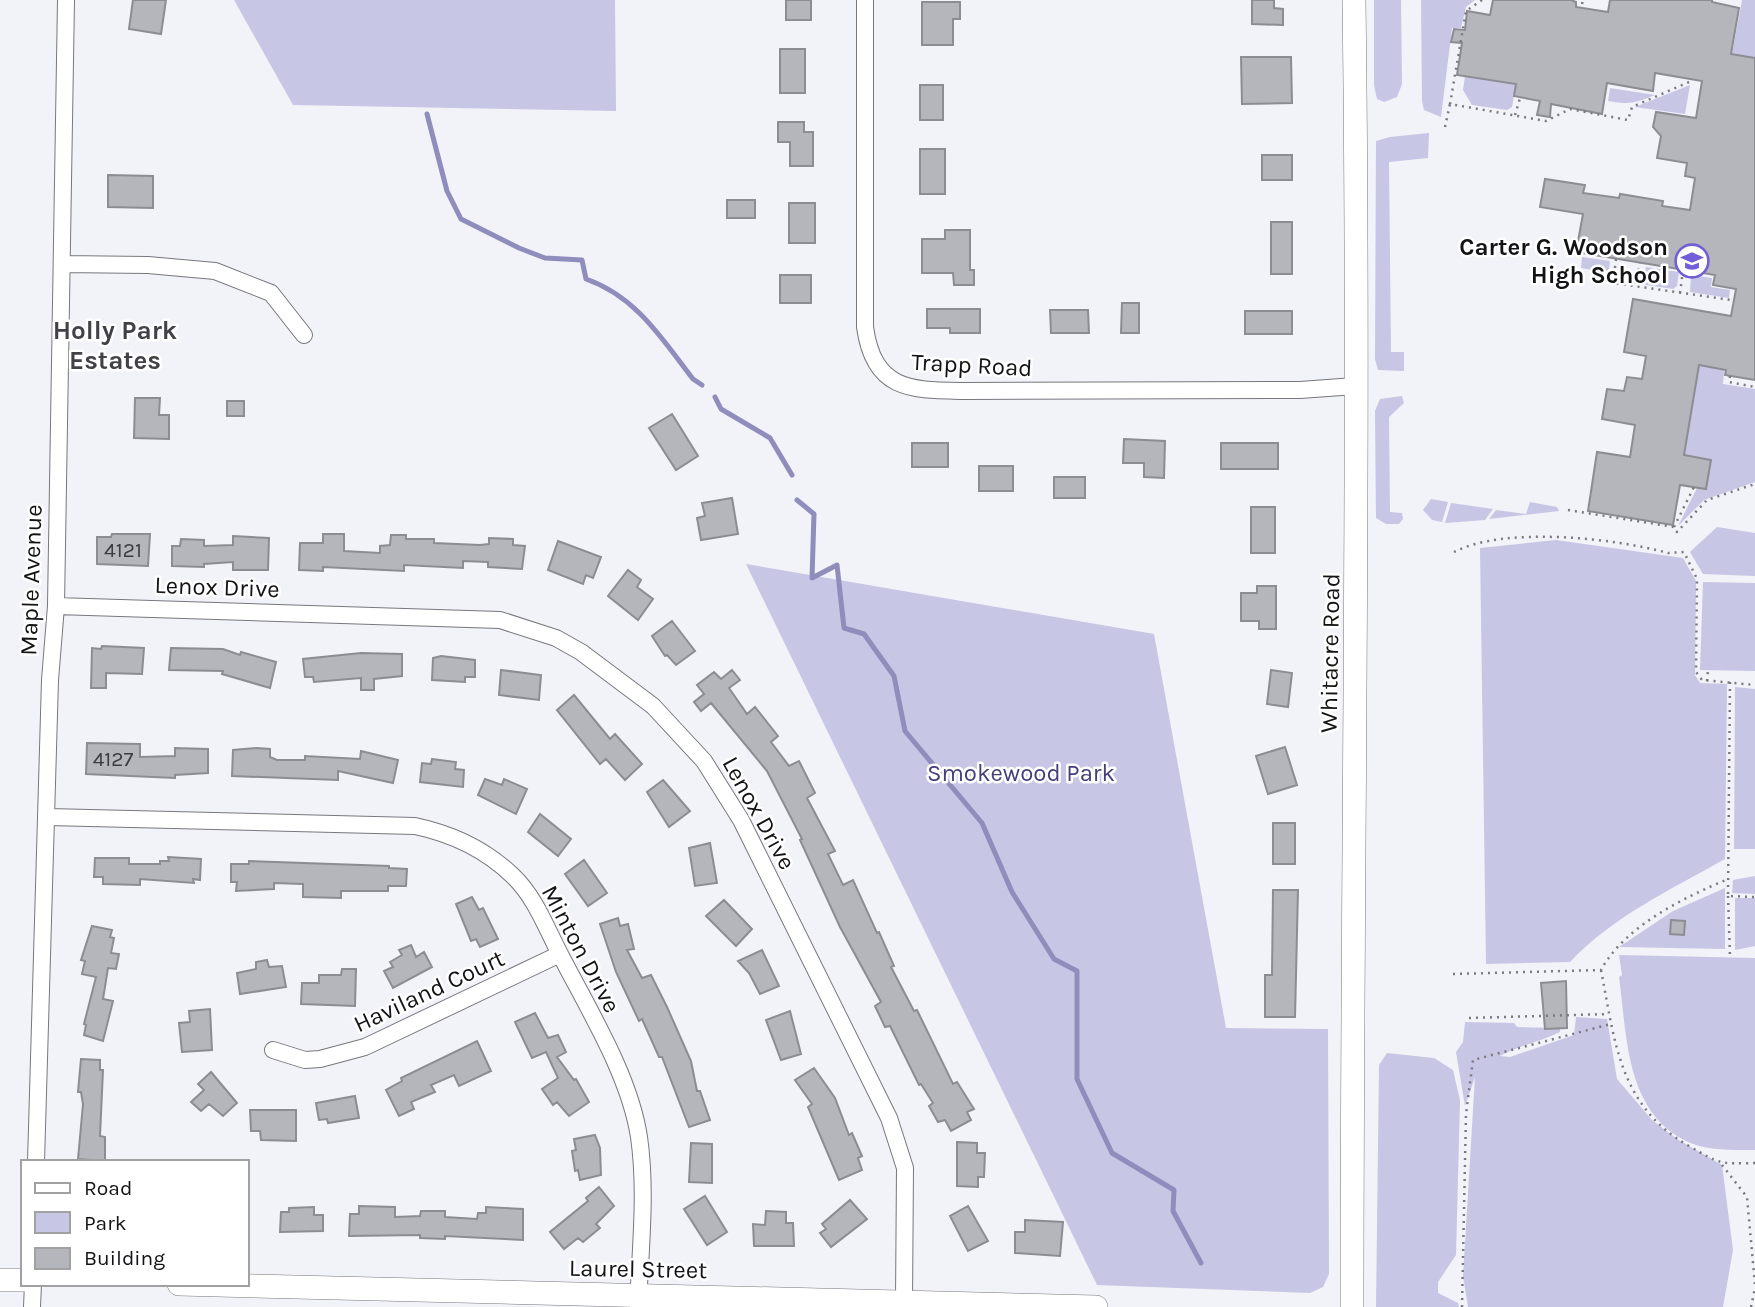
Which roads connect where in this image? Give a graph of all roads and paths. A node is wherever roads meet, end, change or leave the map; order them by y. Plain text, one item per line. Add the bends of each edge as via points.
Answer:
1 (65, 0) edge
2 (865, 0) edge
3 (1354, 0) edge
4 (1482, 0) edge
5 (1689, 82) dead end
6 (1520, 98) dead end
7 (1450, 104) junction
8 (1515, 115) junction
9 (1445, 127) dead end
10 (1616, 259) dead end
11 (1640, 263) dead end
12 (62, 264) junction
13 (1683, 270) dead end
14 (1636, 285) junction
15 (1680, 293) junction
16 (1731, 300) dead end
17 (303, 335) dead end
18 (1730, 376) dead end
19 (1355, 386) junction
20 (1755, 387) edge
21 (1755, 484) edge
22 (1694, 487) dead end
23 (1568, 510) dead end
24 (1674, 527) junction
25 (1454, 552) dead end
26 (56, 606) junction
27 (1708, 670) dead end
28 (1707, 681) junction
29 (1730, 682) junction
30 (1755, 685) edge
31 (48, 817) junction
32 (1728, 879) junction
33 (1728, 896) junction
34 (1755, 897) edge
35 (560, 954) junction
36 (1730, 957) dead end
37 (1601, 970) junction
38 (1452, 974) dead end
39 (1609, 1014) junction
40 (1469, 1018) dead end
41 (1611, 1024) junction
42 (273, 1050) dead end
43 (36, 1160) edge
44 (1755, 1163) edge
45 (1722, 1165) junction
46 (0, 1280) edge
47 (21, 1280) edge
48 (33, 1286) edge
49 (233, 1286) edge
50 (1755, 1287) edge
51 (639, 1301) edge
52 (904, 1302) junction
53 (32, 1307) edge
54 (1096, 1307) edge
55 (1352, 1307) edge
56 (1462, 1307) edge
57 (1751, 1307) edge

1 - 12 street, Maple Avenue
2 - 19 street, Trapp Road via 865,327 873,360 893,381 918,390 966,391
3 - 19 street, Whitacre Road
4 - 7 path via 1466,11
5 - 8 path via 1632,107 1628,120 1570,109 1546,121
6 - 8 path
7 - 8 path
7 - 9 path
10 - 14 path via 1614,283
11 - 14 path
12 - 17 street via 215,271 271,293
12 - 26 street, Maple Avenue
13 - 15 path
14 - 15 path
15 - 16 path
18 - 20 path via 1729,382
19 - 55 street, Whitacre Road
21 - 24 path via 1707,500 1677,532
22 - 24 path
23 - 24 path
25 - 28 path via 1471,543 1555,536 1668,554 1684,552 1697,579 1696,672
26 - 31 street, Maple Avenue
26 - 52 street, Lenox Drive via 500,620 556,638 617,677 680,733 728,794 889,1118 905,1168
27 - 28 path
28 - 29 path
29 - 30 path
29 - 32 path
31 - 35 street, Minton Drive via 379,824 436,831 476,847 515,878 537,908
31 - 43 street, Maple Avenue
32 - 33 path
32 - 37 path via 1703,889 1612,949
33 - 34 path
33 - 36 path
35 - 42 street, Haviland Court via 365,1048 305,1060
35 - 51 street, Minton Drive via 624,1086 636,1121 641,1177
37 - 38 path
37 - 39 path
39 - 40 path
39 - 41 path
41 - 45 path via 1618,1058 1646,1112 1677,1139
41 - 56 path via 1473,1060 1466,1114
44 - 45 path
45 - 50 path via 1747,1197
46 - 47 street
48 - 53 street
49 - 51 street, Laurel Street
50 - 57 path
51 - 52 street, Laurel Street
52 - 54 street, Laurel Street

